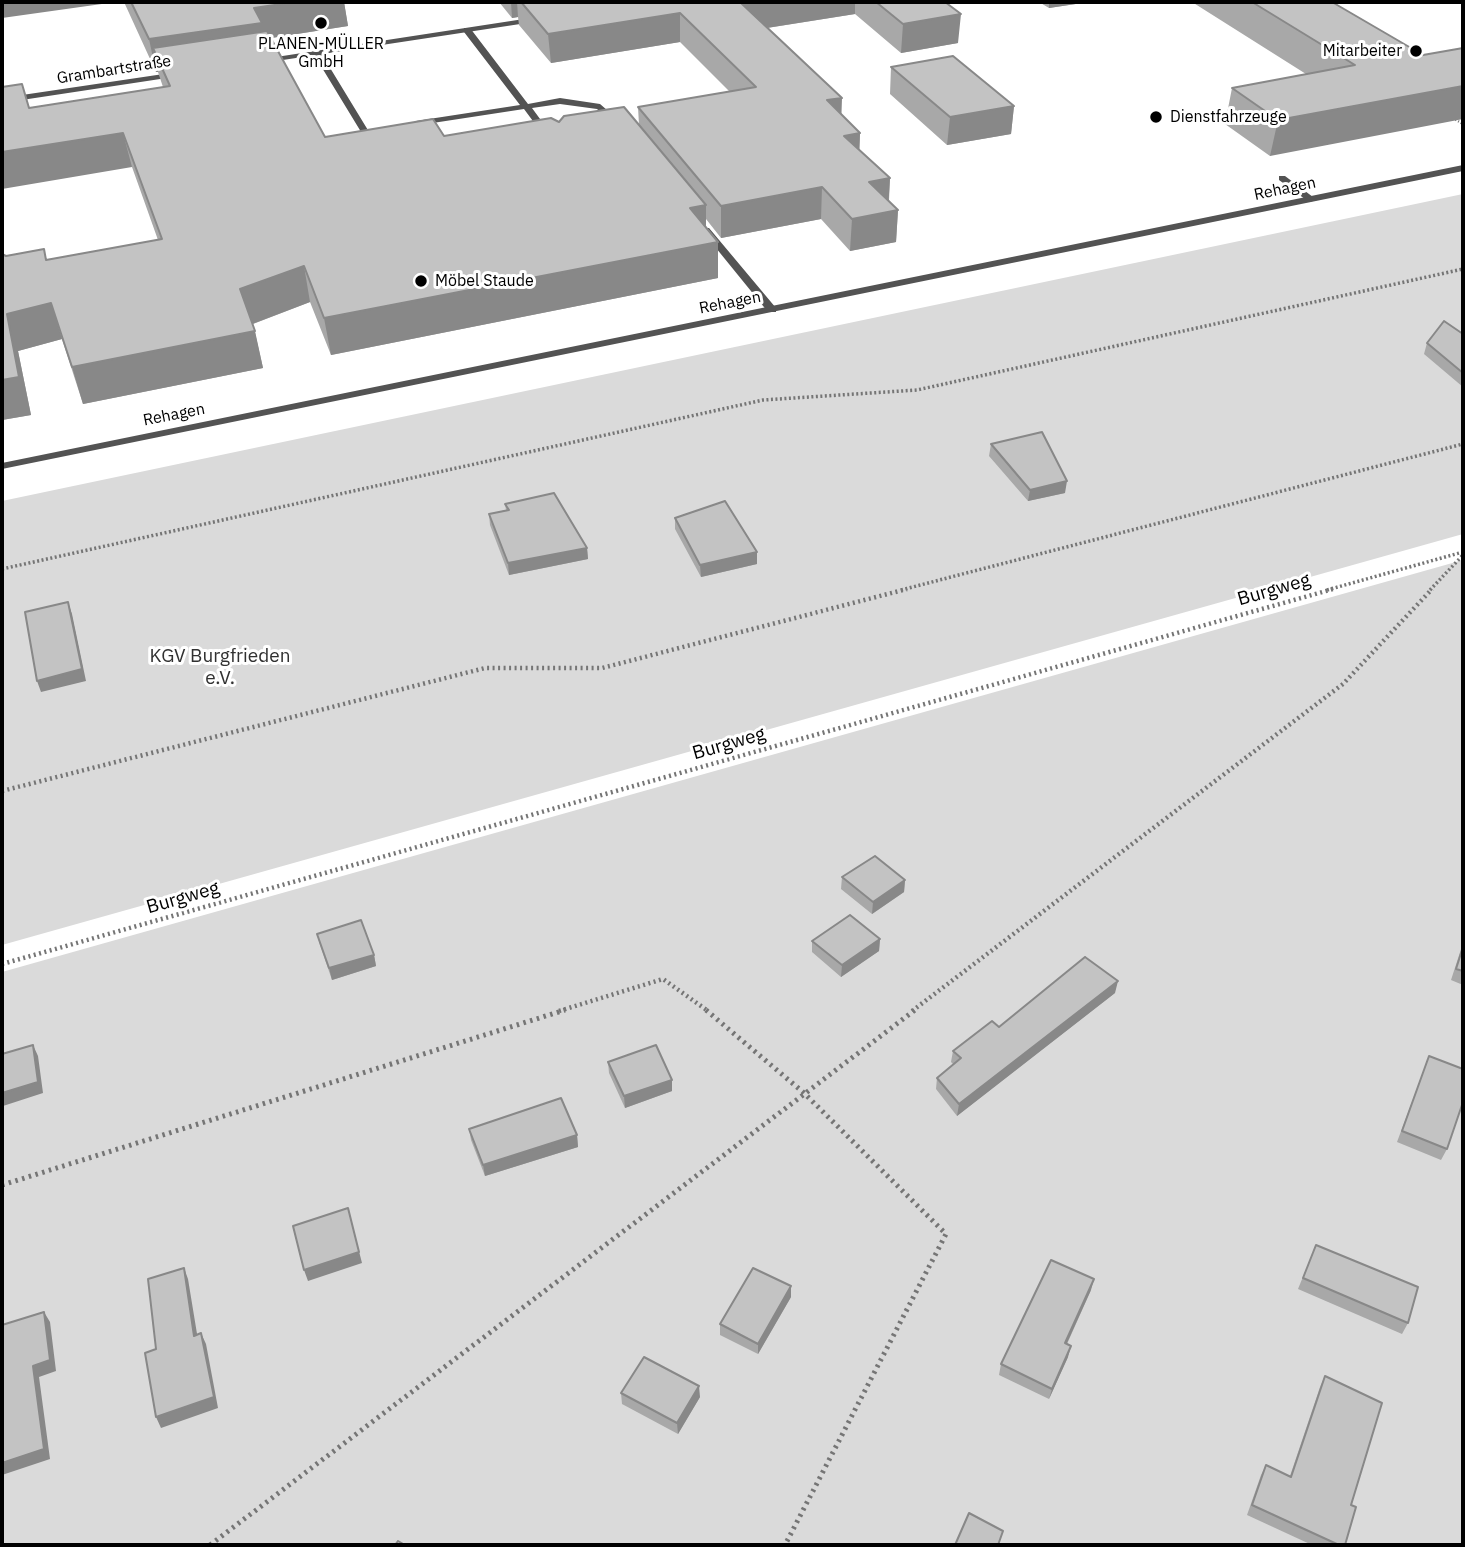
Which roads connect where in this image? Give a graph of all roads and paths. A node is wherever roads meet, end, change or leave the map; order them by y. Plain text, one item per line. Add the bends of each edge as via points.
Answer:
1 (545, 18) edge
2 (467, 30) junction
3 (317, 53) junction
4 (255, 62) edge
5 (189, 72) edge
6 (2, 101) edge
7 (525, 106) junction
8 (1452, 117) edge
9 (1463, 124) edge
10 (406, 126) edge
11 (621, 127) edge
12 (379, 130) edge
13 (365, 132) junction
14 (553, 142) edge
15 (377, 152) edge
16 (1463, 168) edge
17 (1282, 178) dead end
18 (1312, 200) junction
19 (699, 222) edge
20 (1463, 269) edge
21 (772, 310) junction
22 (1463, 444) edge
23 (2, 466) edge
24 (1463, 553) edge
25 (2, 569) edge
26 (2, 790) edge
27 (2, 964) edge
28 (804, 1093) junction
29 (2, 1185) edge
30 (211, 1545) edge
31 (785, 1545) edge

1 - 2 street
2 - 3 street
2 - 7 street
3 - 4 street
3 - 13 street
5 - 6 street, Grambartstraße
7 - 10 street
7 - 11 street via 580,102 600,107
7 - 14 street
8 - 9 path
12 - 13 street
13 - 15 street
16 - 18 street, Rehagen
17 - 18 street
18 - 21 street, Rehagen
19 - 21 street
20 - 25 path via 917,390 762,400
21 - 23 street, Rehagen
22 - 26 path via 602,668 485,668
24 - 27 path, Burgweg
24 - 28 path via 1343,684
28 - 29 path via 690,996 663,979
28 - 30 path
28 - 31 path via 946,1234

